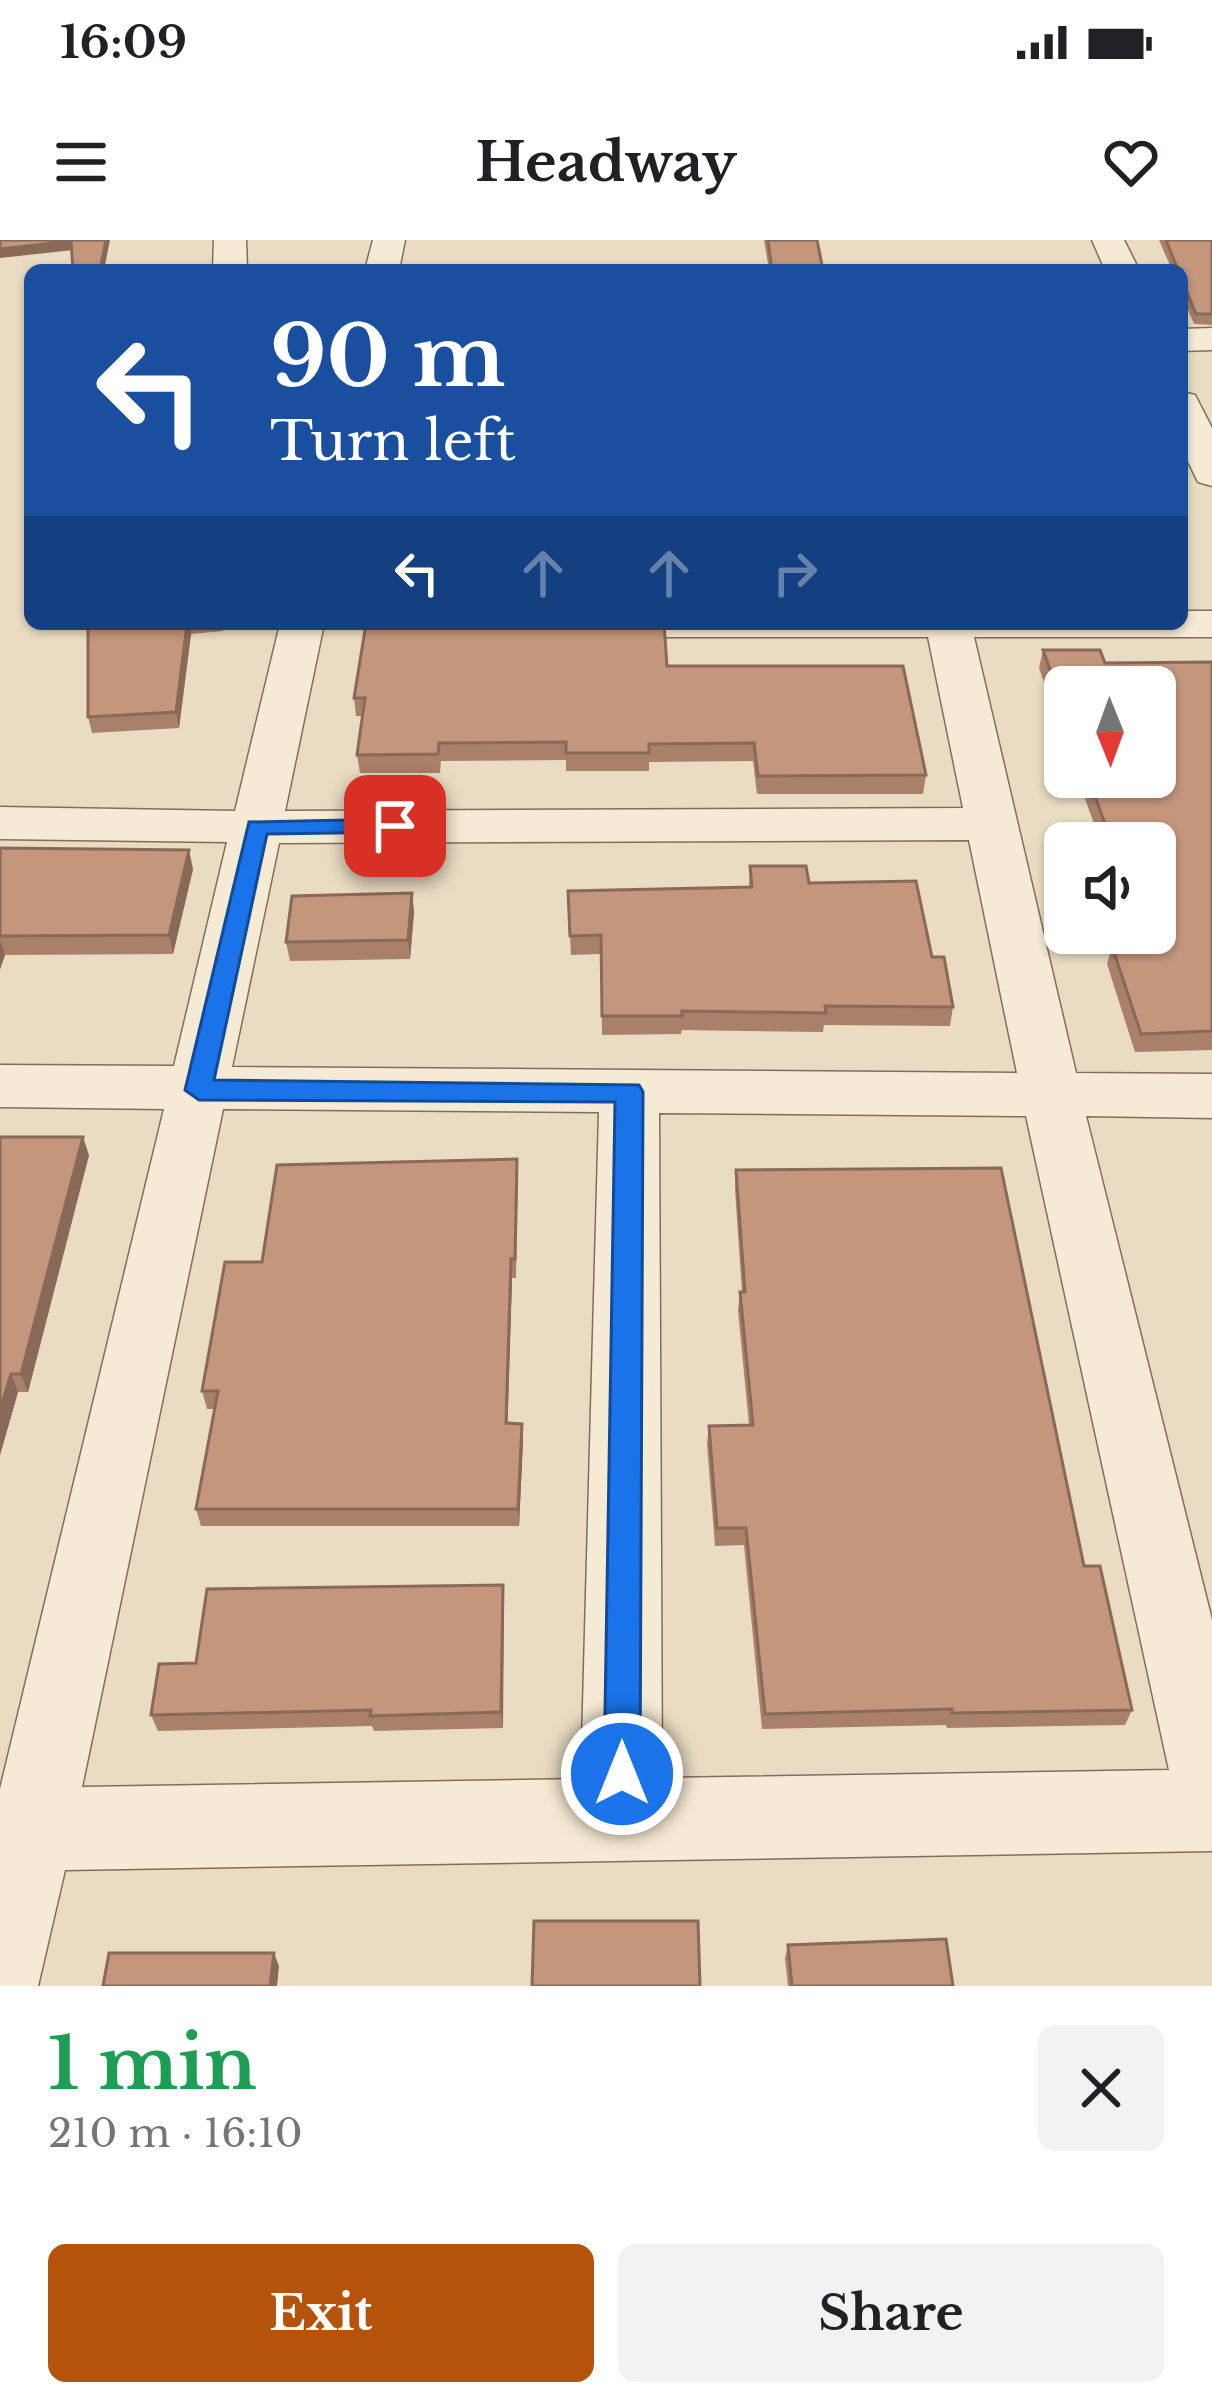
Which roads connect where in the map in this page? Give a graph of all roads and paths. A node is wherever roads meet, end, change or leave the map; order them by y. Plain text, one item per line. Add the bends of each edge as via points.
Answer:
1 (1188, 417) edge
2 (1211, 468) edge
3 (301, 630) edge
4 (950, 630) edge
5 (0, 823) edge
6 (992, 824) junction
7 (257, 827) junction
8 (0, 1086) edge
9 (199, 1090) junction
10 (629, 1092) junction
11 (1051, 1095) junction
12 (1212, 1096) edge
13 (1212, 1782) edge
14 (1212, 1810) edge
15 (621, 1819) junction
16 (16, 1830) edge
17 (0, 1974) edge

1 - 2 street
3 - 7 street
4 - 6 street
5 - 7 street
6 - 7 street
6 - 11 street
7 - 9 street
8 - 9 street
9 - 10 street
9 - 16 street
10 - 11 street
10 - 15 street
11 - 12 street
11 - 13 street
14 - 15 street
15 - 16 street
16 - 17 street

